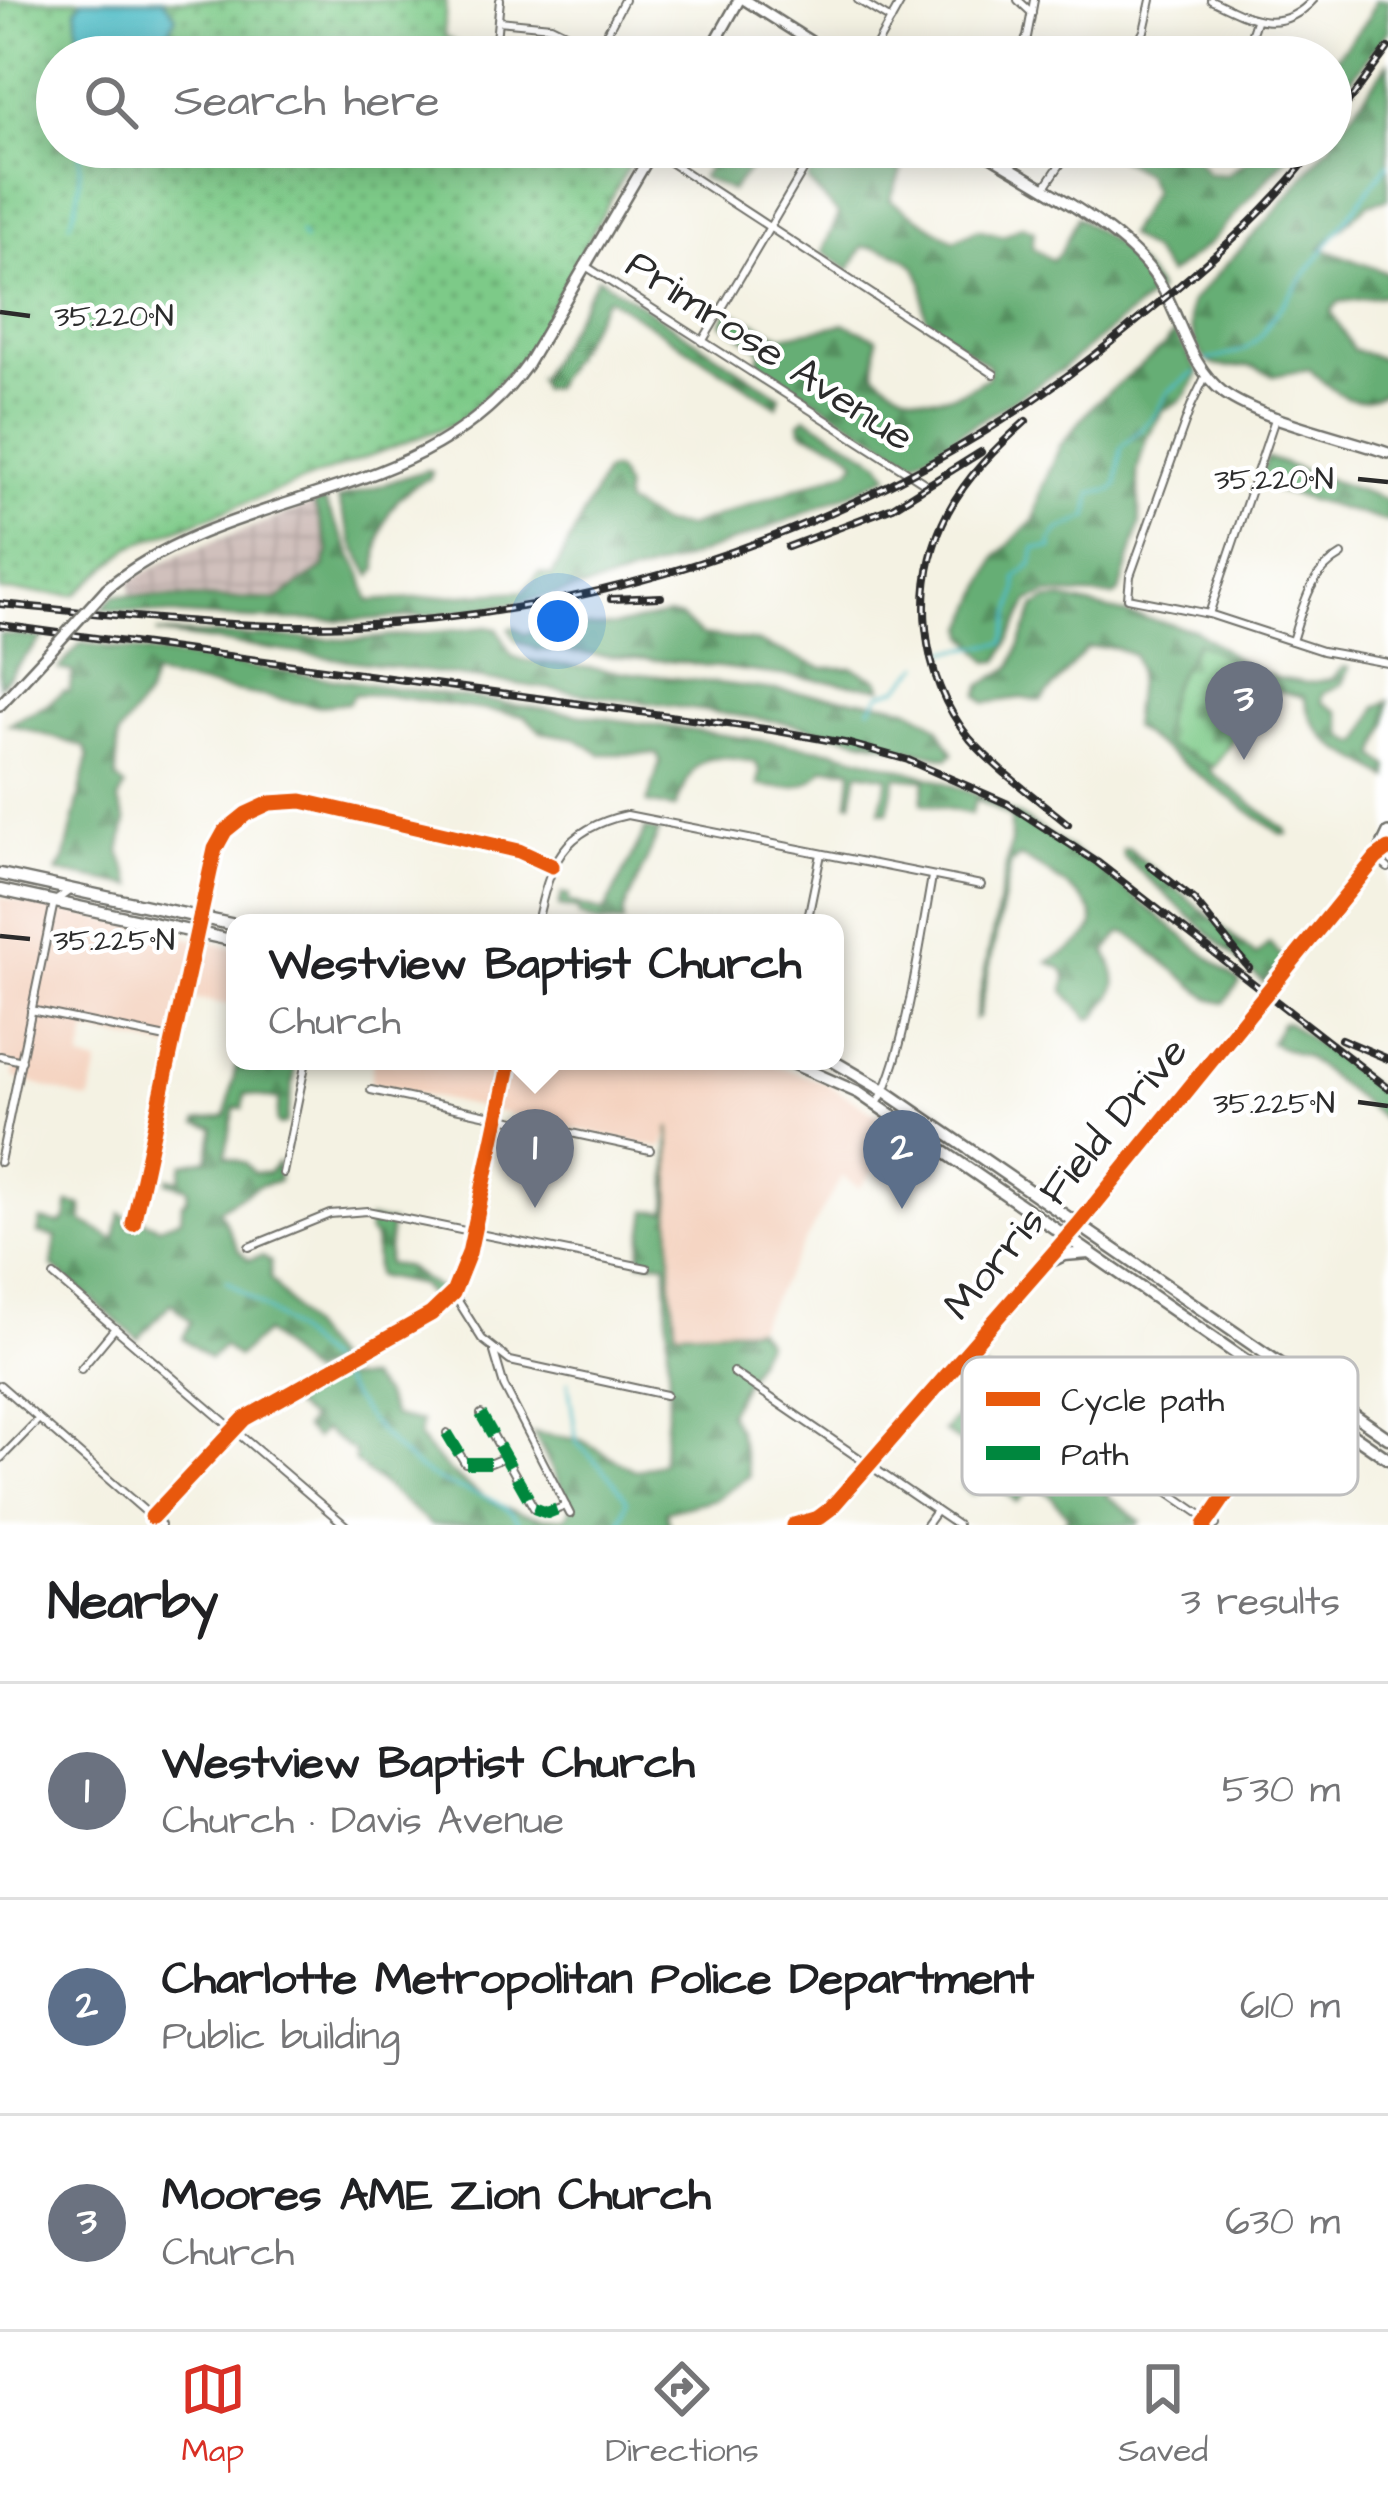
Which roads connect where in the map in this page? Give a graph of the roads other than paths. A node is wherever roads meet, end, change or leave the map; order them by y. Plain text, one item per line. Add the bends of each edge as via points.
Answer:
1 (500, 0) edge
2 (624, 0) edge
3 (742, 0) edge
4 (859, 0) edge
5 (902, 0) edge
6 (1018, 0) edge
7 (1034, 0) edge
8 (1151, 0) edge
9 (1211, 0) edge
10 (1313, 0) edge
11 (1032, 13) junction
12 (891, 20) junction
13 (498, 21) junction
14 (1256, 21) junction
15 (496, 36) edge
16 (573, 36) edge
17 (605, 36) edge
18 (720, 36) edge
19 (801, 36) edge
20 (882, 36) edge
21 (1028, 36) edge
22 (1141, 36) edge
23 (1251, 36) edge
24 (643, 168) edge
25 (682, 168) edge
26 (805, 168) edge
27 (1009, 168) edge
28 (1058, 168) edge
29 (1043, 190) junction
30 (770, 227) junction
31 (584, 265) junction
32 (702, 342) junction
33 (994, 374) dead end
34 (1206, 375) junction
35 (1276, 415) junction
36 (1388, 453) edge
37 (926, 484) dead end
38 (1342, 555) dead end
39 (1209, 614) junction
40 (1292, 640) junction
41 (1388, 663) edge
42 (0, 705) edge
43 (1388, 833) edge
44 (1388, 849) edge
45 (821, 854) junction
46 (1376, 858) junction
47 (552, 866) junction
48 (1388, 868) edge
49 (0, 874) edge
50 (932, 877) junction
51 (982, 885) dead end
52 (0, 890) edge
53 (70, 890) junction
54 (54, 902) junction
55 (539, 914) edge
56 (808, 914) edge
57 (198, 917) junction
58 (226, 923) edge
59 (195, 932) junction
60 (226, 939) edge
61 (31, 1010) junction
62 (171, 1039) junction
63 (0, 1057) edge
64 (22, 1061) junction
65 (844, 1067) edge
66 (304, 1070) edge
67 (508, 1070) edge
68 (809, 1070) edge
69 (371, 1090) dead end
70 (886, 1092) junction
71 (876, 1105) junction
72 (499, 1117) junction
73 (650, 1150) dead end
74 (0, 1162) edge
75 (283, 1173) dead end
76 (133, 1224) dead end
77 (1078, 1226) junction
78 (474, 1233) junction
79 (1066, 1237) junction
80 (249, 1247) dead end
81 (1090, 1253) junction
82 (1041, 1266) junction
83 (647, 1268) dead end
84 (54, 1276) dead end
85 (453, 1294) junction
86 (115, 1328) junction
87 (494, 1352) junction
88 (966, 1352) junction
89 (973, 1357) edge
90 (1240, 1357) edge
91 (1271, 1357) edge
92 (81, 1369) dead end
93 (733, 1372) dead end
94 (0, 1385) edge
95 (666, 1395) dead end
96 (481, 1414) dead end
97 (1358, 1417) edge
98 (38, 1421) junction
99 (232, 1428) junction
100 (447, 1433) dead end
101 (1358, 1438) edge
102 (1388, 1438) edge
103 (505, 1457) junction
104 (0, 1459) edge
105 (1388, 1459) edge
106 (868, 1465) junction
107 (1170, 1495) edge
108 (1229, 1495) edge
109 (936, 1511) junction
110 (152, 1517) junction
111 (815, 1522) edge
112 (1210, 1523) edge
113 (161, 1525) edge
114 (345, 1525) edge
115 (794, 1525) edge
116 (926, 1525) edge
117 (957, 1525) edge

1 - 13 street
2 - 17 street
3 - 18 street
3 - 19 street
4 - 12 street
5 - 12 street
6 - 11 street
7 - 11 street
8 - 22 street
9 - 14 street
10 - 14 street via 1288,19
11 - 21 street
12 - 20 street
13 - 15 street
13 - 16 street
14 - 23 street
24 - 31 street
25 - 30 street
26 - 30 street
27 - 29 street
28 - 29 street
29 - 34 street via 1139,256
30 - 32 street
30 - 33 street
31 - 32 street, Primrose Avenue
31 - 42 street, bridge via 517,379 466,429 399,464 140,564 107,588
32 - 37 street, Primrose Avenue
34 - 35 street via 1230,397
34 - 39 street via 1126,592
35 - 36 street
35 - 39 street
38 - 40 street via 1312,583
39 - 40 street
40 - 41 street
43 - 46 street, Morris Field Drive
44 - 46 street, Morris Field Drive
45 - 47 street via 627,815 582,832
45 - 50 street
45 - 56 street
46 - 48 street
46 - 77 street, Morris Field Drive, bridge
47 - 55 street
47 - 57 street via 518,851 287,800 246,814 222,835
49 - 53 main road
50 - 51 street
50 - 70 street
52 - 54 main road
53 - 54 street
53 - 57 main road
54 - 59 main road
54 - 61 street
57 - 58 main road
57 - 59 street
59 - 60 main road
59 - 62 street
61 - 62 street
61 - 64 street
62 - 76 street
63 - 64 street
64 - 74 street
65 - 70 main road
66 - 75 street
67 - 72 street
68 - 71 main road
69 - 72 street
70 - 71 street
70 - 77 main road
71 - 79 main road
72 - 73 street
72 - 78 street
77 - 79 street, Morris Field Drive
77 - 91 main road
78 - 80 street via 348,1211
78 - 83 street
78 - 85 street
79 - 81 main road
79 - 82 street, Morris Field Drive
81 - 82 main road
81 - 90 main road
82 - 88 street, Morris Field Drive
84 - 86 street
85 - 87 street
85 - 99 street
86 - 92 street
86 - 99 street
87 - 95 street via 521,1365
87 - 103 street via 568,1510 534,1508
88 - 89 street
88 - 106 street, Morris Field Drive
93 - 106 street
94 - 98 street
96 - 103 street
97 - 102 main road
98 - 104 street
98 - 110 street
99 - 110 street
99 - 114 street
100 - 103 street via 465,1463
101 - 105 main road
106 - 109 street
106 - 111 street, Morris Field Drive
107 - 112 street
108 - 112 street
109 - 116 street
109 - 117 street
110 - 113 street
111 - 115 street, Morris Field Drive

